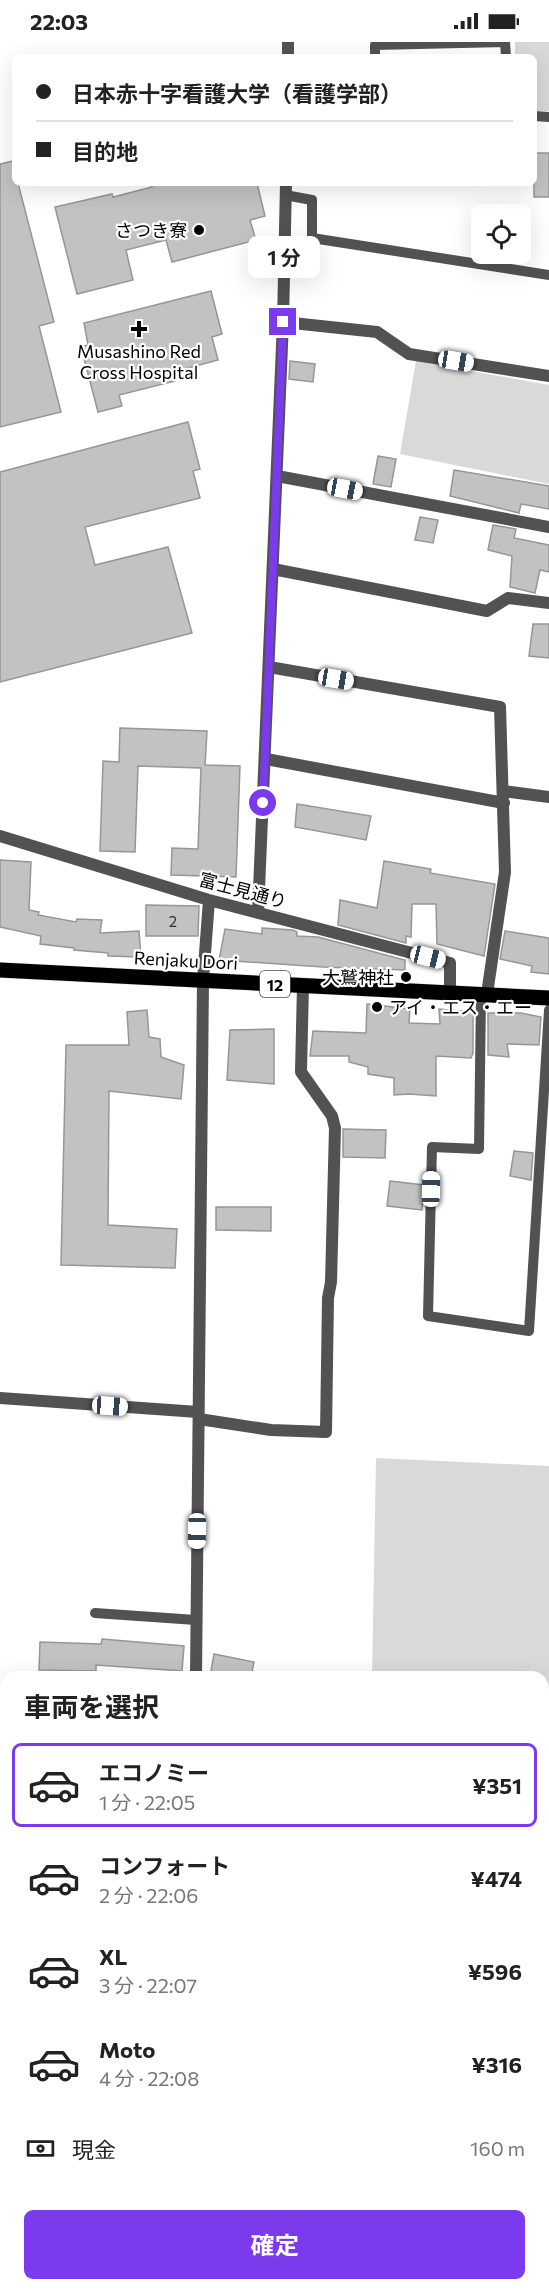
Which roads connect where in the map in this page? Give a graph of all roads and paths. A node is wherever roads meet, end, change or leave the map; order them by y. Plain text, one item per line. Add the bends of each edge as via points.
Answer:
1 (375, 54) edge
2 (506, 54) edge
3 (285, 189) edge
4 (549, 275) edge
5 (283, 322) junction
6 (549, 376) edge
7 (277, 476) junction
8 (549, 527) edge
9 (273, 569) junction
10 (549, 603) edge
11 (269, 668) junction
12 (266, 759) junction
13 (503, 797) junction
14 (549, 797) edge
15 (0, 836) edge
16 (209, 900) junction
17 (258, 913) junction
18 (0, 970) edge
19 (203, 980) junction
20 (303, 985) junction
21 (450, 993) junction
22 (484, 994) junction
23 (549, 998) edge
24 (549, 1010) edge
25 (0, 1398) edge
26 (198, 1415) junction
27 (95, 1614) dead end
28 (196, 1620) junction
29 (196, 1671) edge

1 - 2 lane via 375,45 505,42
3 - 4 lane via 312,200 312,238
3 - 5 street
5 - 6 street via 377,332 409,354
5 - 7 street
7 - 8 street
7 - 9 street
9 - 10 street via 488,612 508,598
9 - 11 street
11 - 12 street
11 - 13 street via 500,707
12 - 13 street
12 - 17 street
13 - 14 street
13 - 22 street via 505,872
15 - 16 street, 富士見通り
16 - 17 street, 富士見通り
16 - 19 street
17 - 21 street, 富士見通り via 450,963
18 - 19 main road, Renjaku Dori / 12
19 - 20 main road, Renjaku Dori / 12
19 - 26 street
20 - 21 main road, Renjaku Dori / 12
20 - 26 street via 301,1072 332,1116 335,1128 326,1432 271,1430
21 - 22 main road, Renjaku Dori / 12
22 - 23 main road, Renjaku Dori / 12
22 - 24 lane via 480,1149 432,1147 429,1316 529,1331
25 - 26 street
26 - 28 street
27 - 28 lane
28 - 29 street

